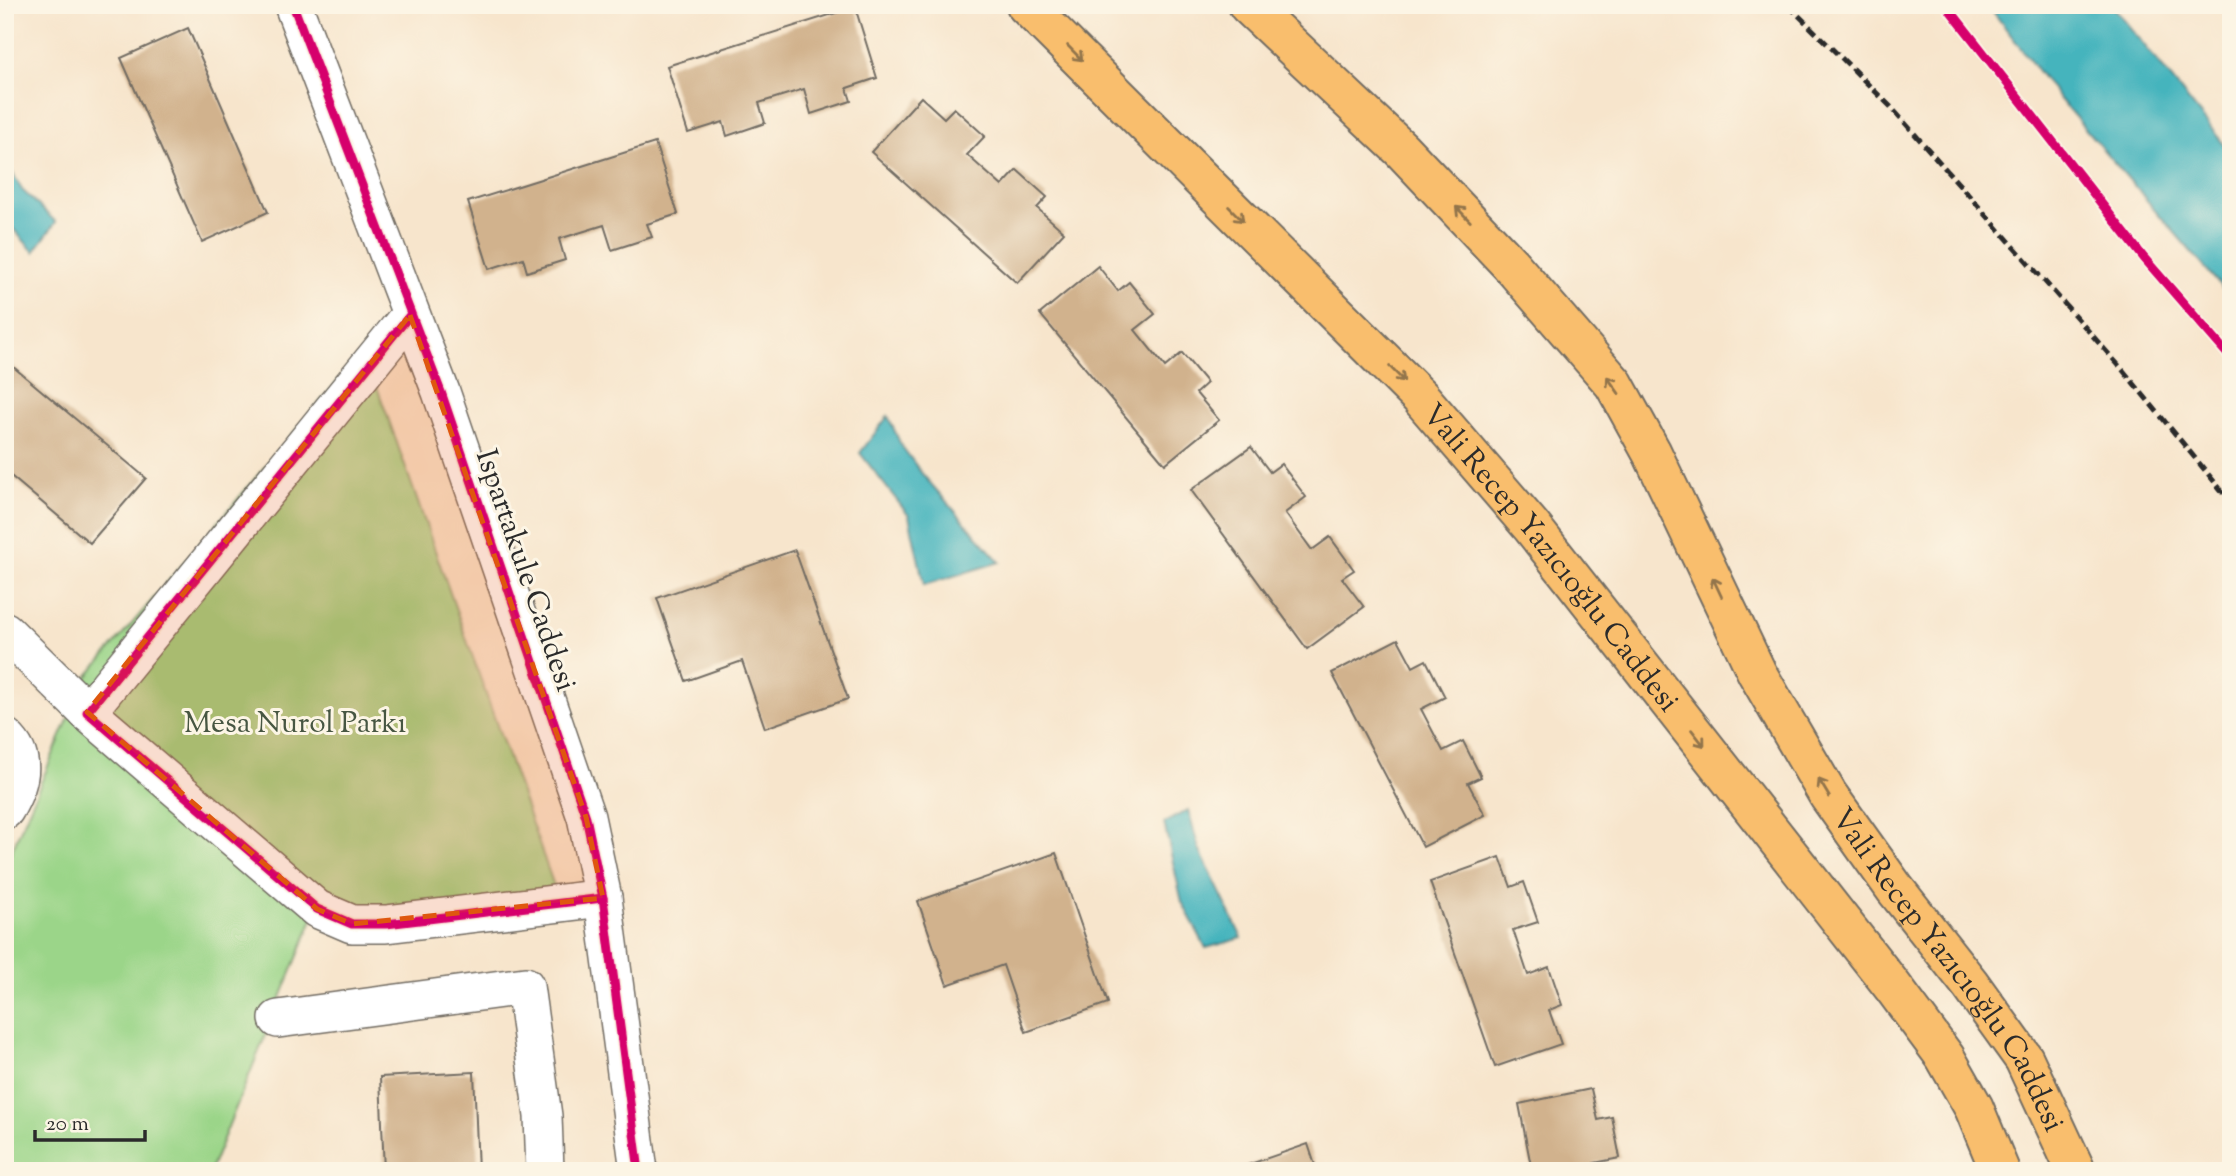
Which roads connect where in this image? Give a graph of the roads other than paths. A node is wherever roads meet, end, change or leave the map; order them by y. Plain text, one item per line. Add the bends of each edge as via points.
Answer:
1 (293, 5) edge
2 (1026, 5) edge
3 (1248, 5) edge
4 (410, 315) junction
5 (13, 653) edge
6 (87, 712) junction
7 (5, 737) edge
8 (5, 810) edge
9 (603, 898) junction
10 (278, 1019) dead end
11 (545, 1171) edge
12 (639, 1171) edge
13 (2000, 1171) edge
14 (2076, 1171) edge

1 - 4 street, Ispartakule Caddesi
2 -> 13 main road, Vali Recep Yazıcıoğlu Caddesi via 1420,397 1531,526 1945,1057 1974,1108
14 -> 3 main road, Vali Recep Yazıcıoğlu Caddesi via 2024,1059 1895,889 1815,772 1758,673 1614,384 1510,264 1401,149
4 - 6 street
4 - 9 street, Ispartakule Caddesi via 586,817
5 - 6 street
6 - 9 street via 317,909 352,924 386,924
7 - 8 street via 20,769 17,791
9 - 12 street, Ispartakule Caddesi
10 - 11 street via 525,986 543,1116

